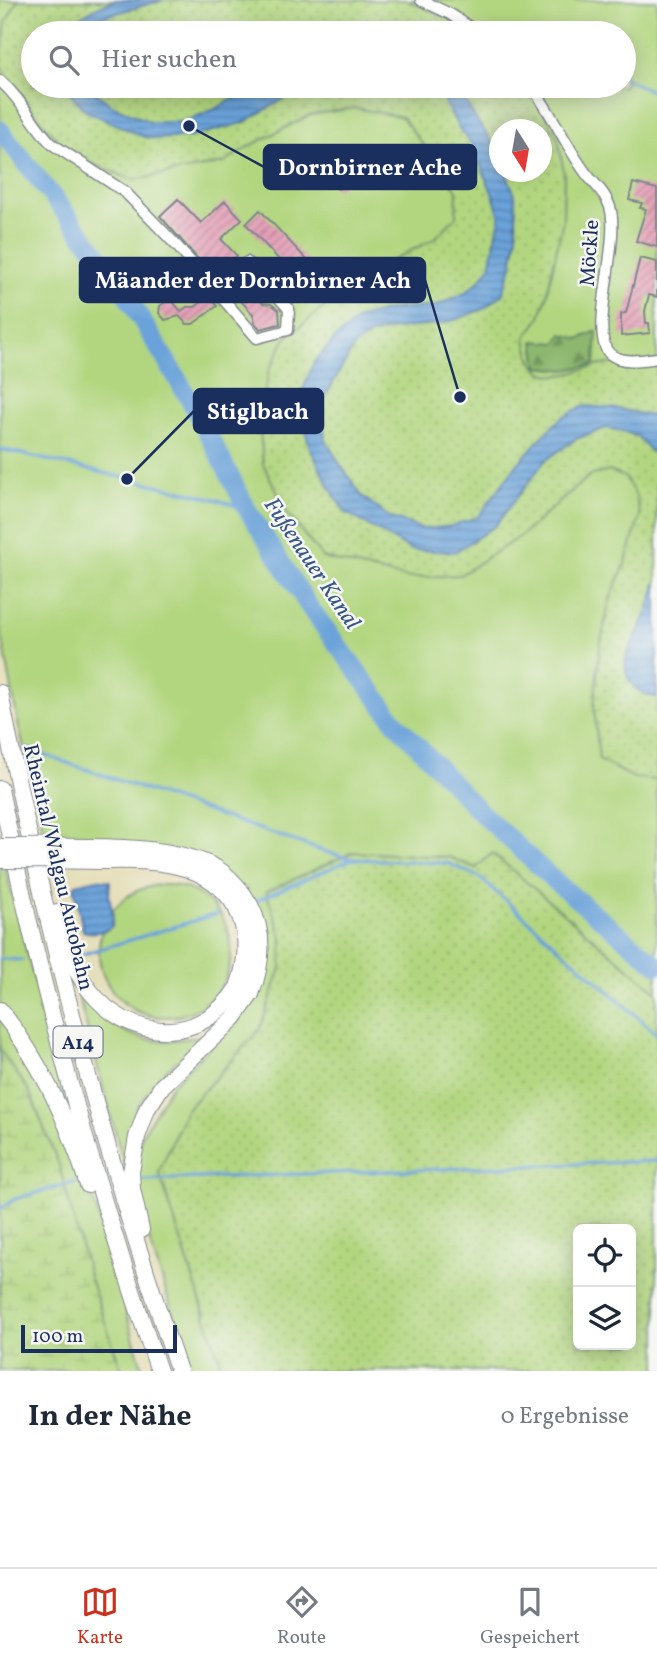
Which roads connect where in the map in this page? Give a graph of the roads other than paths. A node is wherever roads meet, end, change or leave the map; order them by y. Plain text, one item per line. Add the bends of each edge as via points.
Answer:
1 (421, 0) edge
2 (461, 21) edge
3 (0, 81) edge
4 (540, 98) edge
5 (216, 291) junction
6 (657, 358) edge
7 (0, 693) edge
8 (0, 789) edge
9 (26, 818) junction
10 (0, 846) edge
11 (0, 860) edge
12 (244, 990) junction
13 (0, 1010) edge
14 (142, 1264) junction
15 (126, 1276) junction
16 (159, 1371) edge
17 (179, 1371) edge

1 - 2 street
3 - 5 street via 51,144 125,192
4 - 6 street, Möckle via 611,209 603,341 608,352 621,360
5 - 5 street via 257,338 288,330 289,309 247,262
7 - 9 highway, Rheintal/Walgau Autobahn / A14
8 - 15 highway, Rheintal/Walgau Autobahn / A14 via 32,940
9 - 12 highway via 65,947 82,980 106,1006 136,1025 180,1030 215,1015
9 - 14 highway, Rheintal/Walgau Autobahn / A14 via 69,1010
10 - 12 highway, bridge via 165,851 222,872 243,892 259,931 258,975
11 - 12 highway, bridge via 161,863 209,880 227,895 246,933
12 - 14 highway via 234,1018 162,1086 147,1109 131,1172
13 - 15 highway via 37,1063 85,1176 114,1266
14 - 17 highway, Rheintal/Walgau Autobahn / A14
15 - 16 highway, Rheintal/Walgau Autobahn / A14

